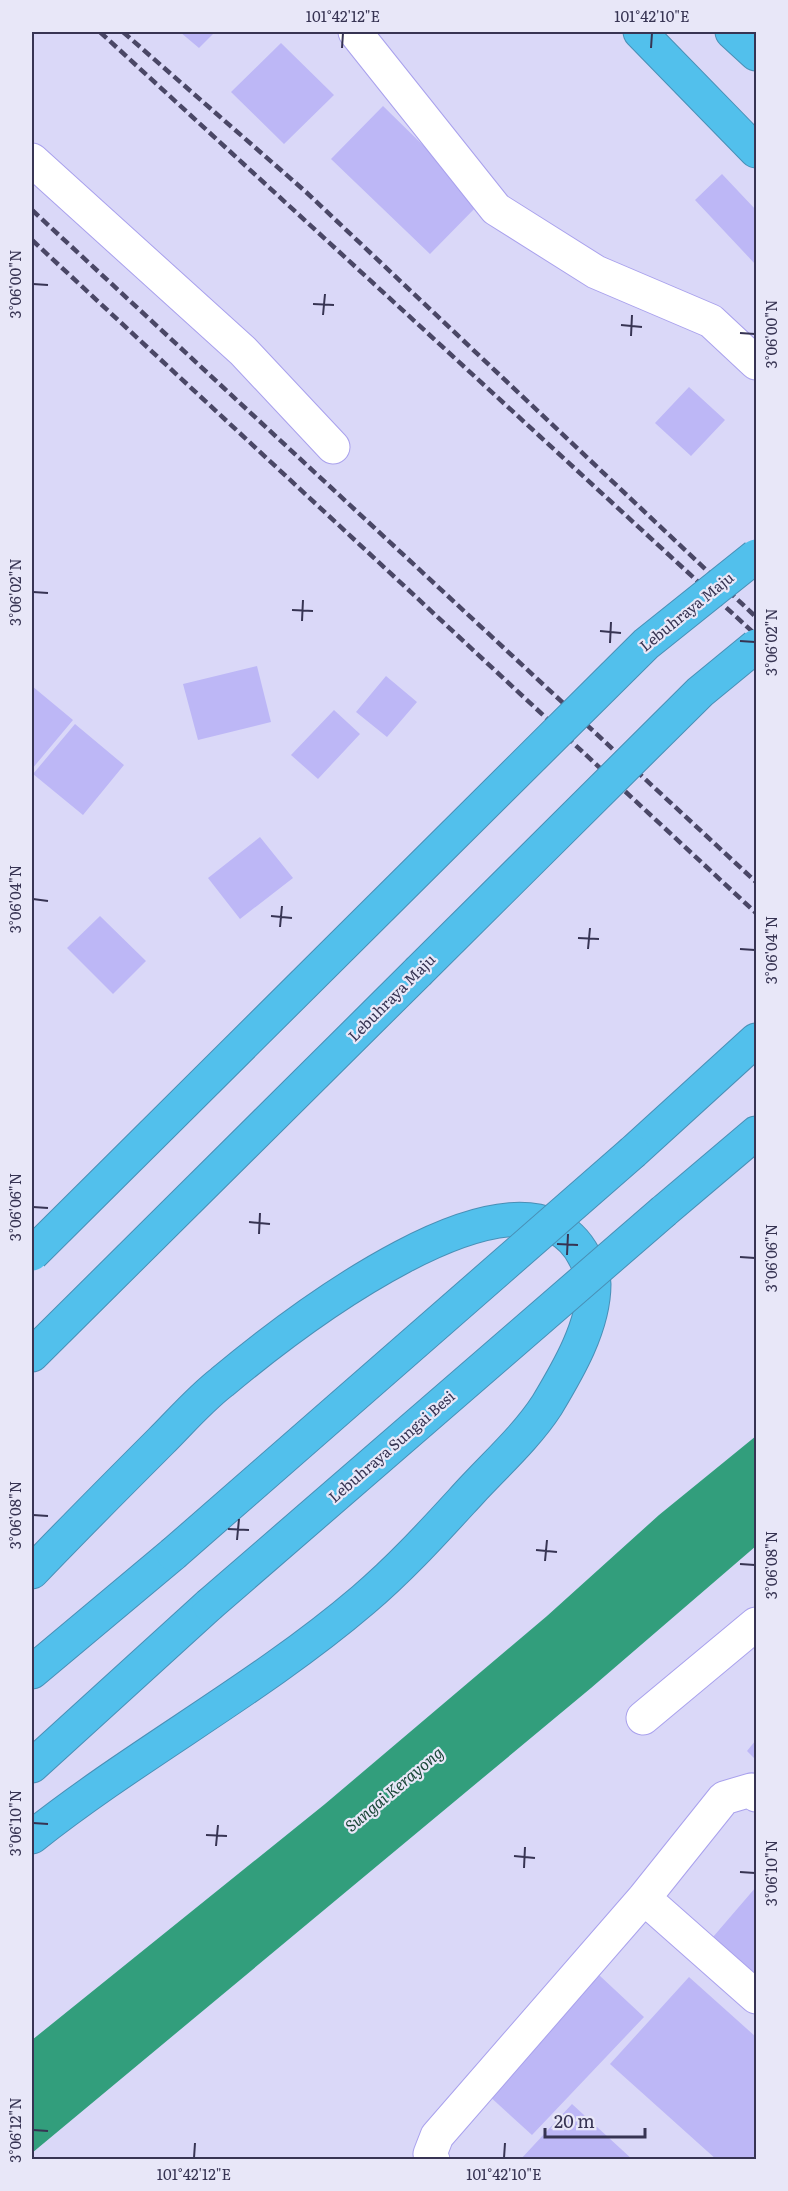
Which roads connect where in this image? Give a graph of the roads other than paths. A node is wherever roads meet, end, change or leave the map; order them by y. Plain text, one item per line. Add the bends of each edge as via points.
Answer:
1 (354, 32) edge
2 (732, 32) edge
3 (647, 38) edge
4 (756, 54) edge
5 (756, 151) edge
6 (32, 160) edge
7 (756, 363) edge
8 (333, 447) dead end
9 (756, 556) edge
10 (756, 646) edge
11 (756, 1040) edge
12 (756, 1133) edge
13 (32, 1254) edge
14 (32, 1355) edge
15 (32, 1572) edge
16 (756, 1624) edge
17 (32, 1672) edge
18 (643, 1718) dead end
19 (32, 1766) edge
20 (756, 1795) edge
21 (32, 1837) edge
22 (644, 1898) junction
23 (756, 1997) edge
24 (433, 2160) edge

1 - 7 lane via 495,209 596,272 711,321
2 - 4 highway
3 - 5 highway
6 - 8 lane via 243,351
9 - 13 highway, Lebuhraya Maju, bridge via 646,644
10 - 14 highway, Lebuhraya Maju, bridge via 700,692
11 - 17 highway, bridge via 173,1554
12 - 19 highway, Lebuhraya Sungai Besi, bridge via 209,1605
15 - 21 highway via 219,1384 340,1294 399,1259 476,1224 501,1220 533,1221 564,1230 582,1253 594,1281 590,1310 575,1355 545,1409 412,1556 310,1642
16 - 18 lane
20 - 22 lane via 751,1790 724,1798
22 - 23 lane
22 - 24 lane via 436,2136 430,2154

